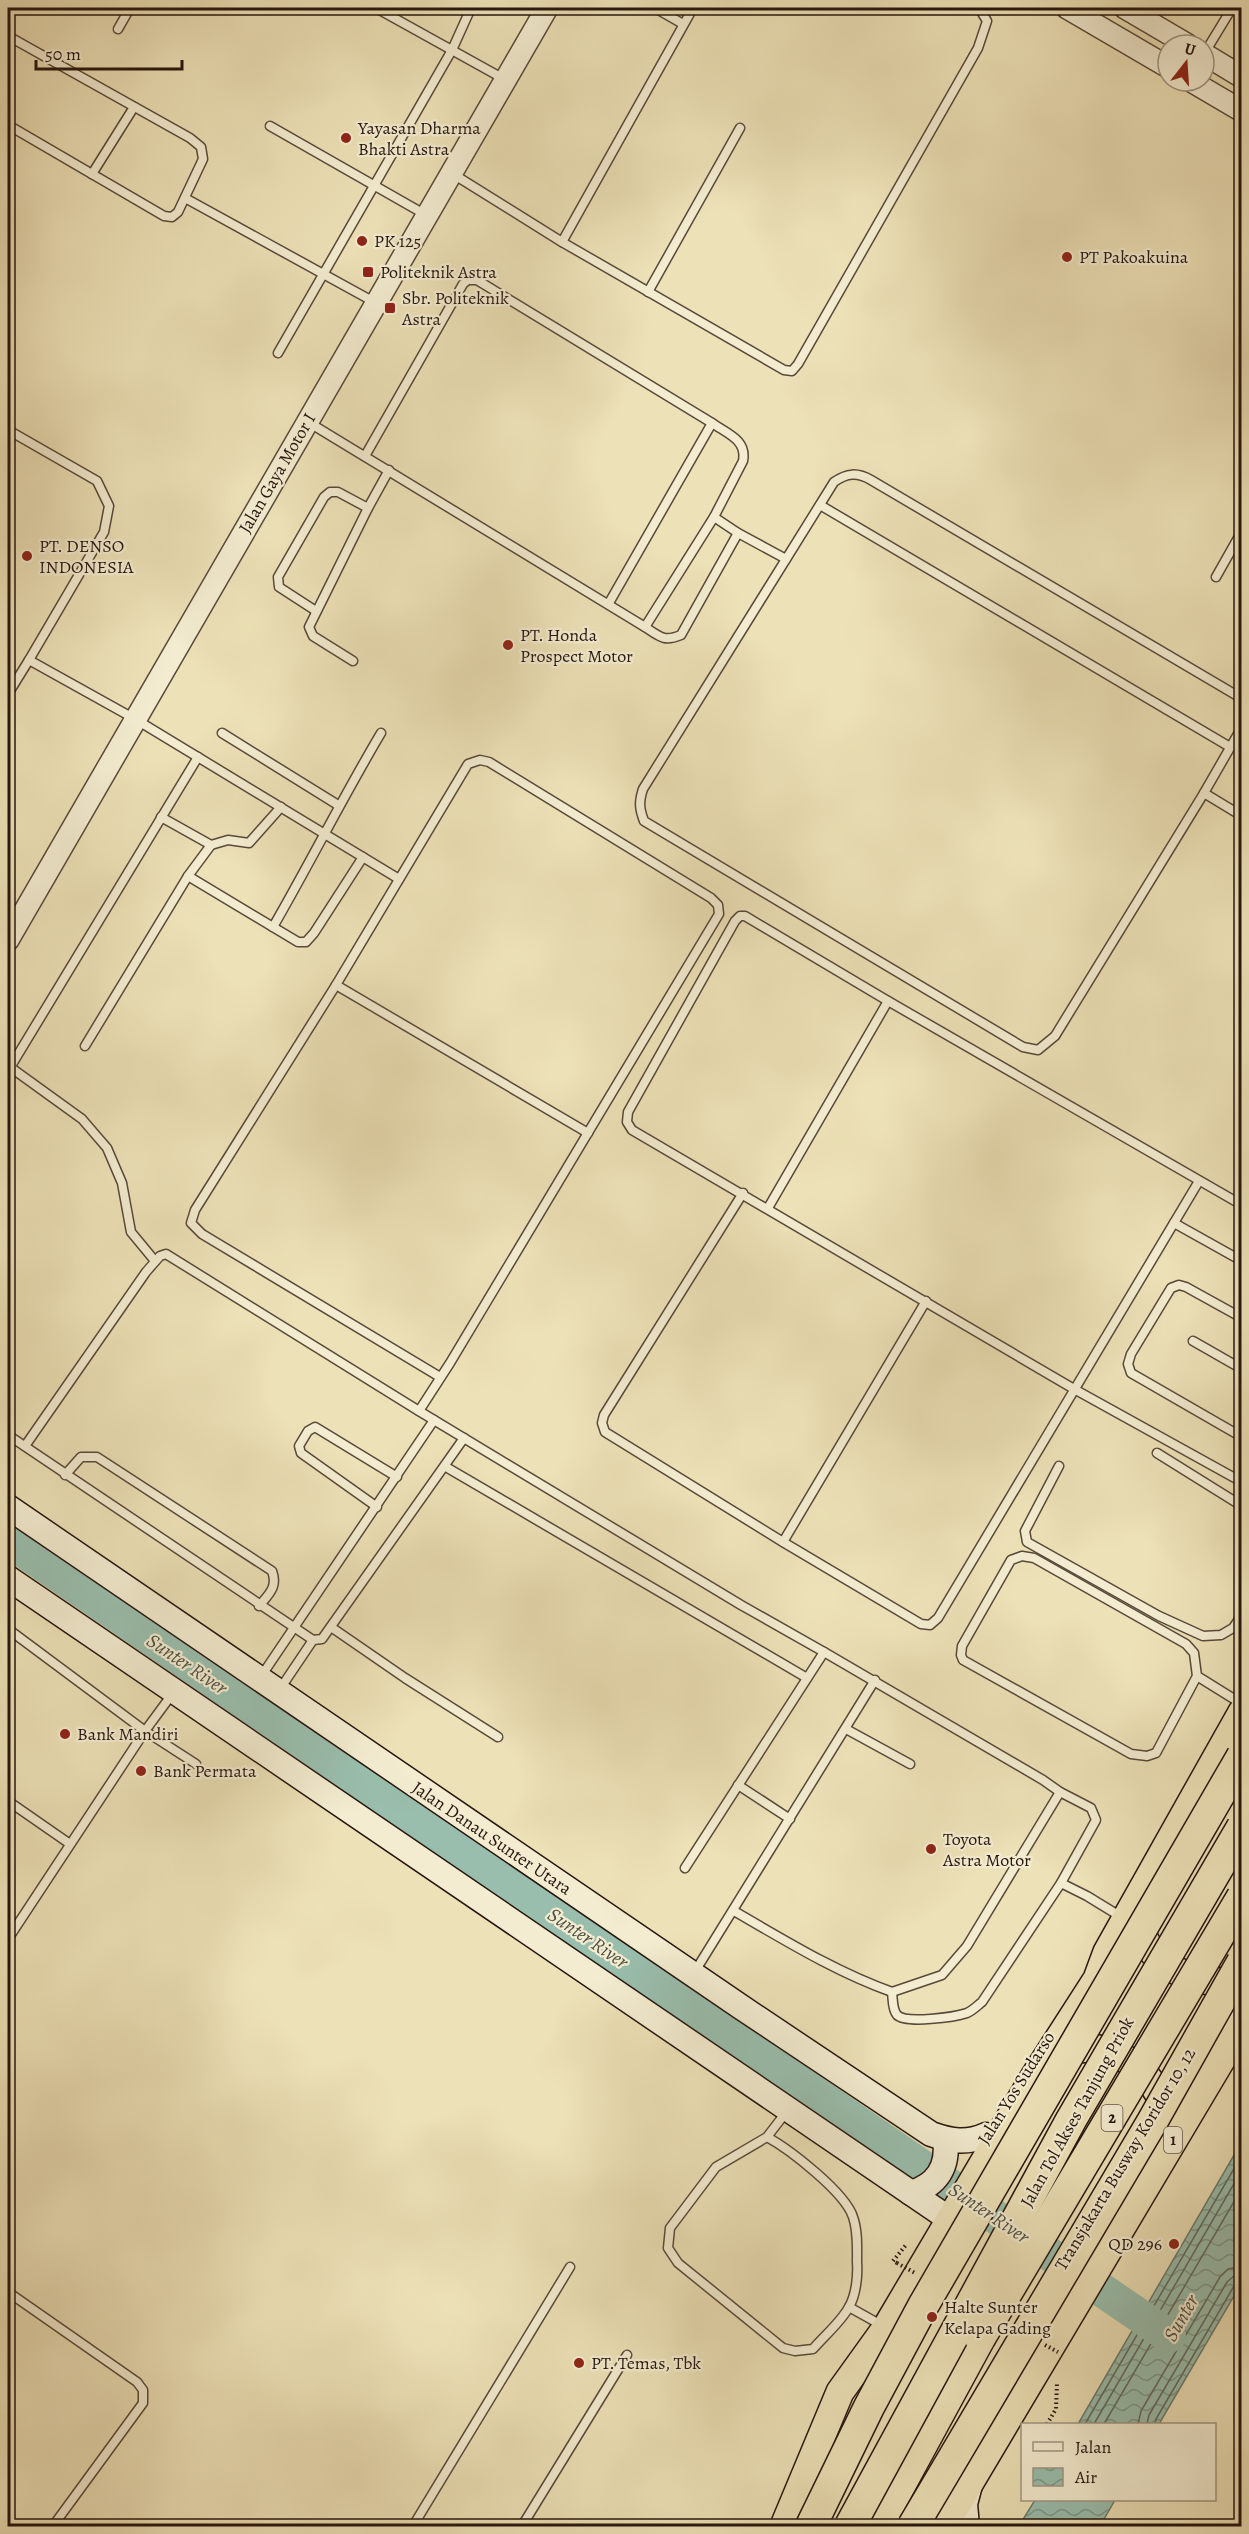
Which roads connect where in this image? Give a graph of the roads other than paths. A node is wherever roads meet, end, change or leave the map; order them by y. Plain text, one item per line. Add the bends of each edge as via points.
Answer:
1 (130, 8) edge
2 (376, 8) edge
3 (471, 8) edge
4 (547, 8) edge
5 (655, 8) edge
6 (693, 8) edge
7 (979, 8) edge
8 (1067, 8) edge
9 (1125, 8) edge
10 (1232, 8) edge
11 (683, 24) junction
12 (118, 29) dead end
13 (1168, 33) edge
14 (1216, 34) edge
15 (8, 36) edge
16 (452, 50) junction
17 (1156, 60) edge
18 (1216, 62) edge
19 (1235, 74) edge
20 (505, 80) junction
21 (1212, 93) edge
22 (1215, 95) junction
23 (134, 107) junction
24 (1242, 111) edge
25 (8, 125) edge
26 (270, 126) dead end
27 (740, 129) dead end
28 (451, 173) junction
29 (92, 174) junction
30 (375, 184) junction
31 (185, 198) junction
32 (426, 215) junction
33 (562, 242) junction
34 (323, 274) junction
35 (648, 292) junction
36 (376, 303) junction
37 (278, 353) dead end
38 (307, 421) junction
39 (712, 423) junction
40 (8, 430) edge
41 (365, 456) junction
42 (389, 470) junction
43 (820, 505) junction
44 (368, 508) junction
45 (714, 517) junction
46 (1242, 531) edge
47 (738, 533) junction
48 (786, 559) junction
49 (1216, 577) dead end
50 (609, 603) junction
51 (316, 611) junction
52 (645, 627) junction
53 (29, 660) junction
54 (354, 662) dead end
55 (8, 694) edge
56 (1242, 702) edge
57 (135, 719) junction
58 (1242, 727) edge
59 (222, 733) dead end
60 (381, 733) dead end
61 (1230, 747) junction
62 (198, 757) junction
63 (1204, 794) junction
64 (338, 805) junction
65 (280, 807) junction
66 (1242, 816) edge
67 (161, 817) junction
68 (326, 834) junction
69 (211, 845) junction
70 (363, 857) junction
71 (188, 876) junction
72 (399, 879) junction
73 (273, 927) junction
74 (8, 940) edge
75 (336, 985) junction
76 (888, 1001) junction
77 (85, 1046) dead end
78 (9, 1069) edge
79 (588, 1133) junction
80 (1199, 1181) junction
81 (743, 1192) junction
82 (1242, 1205) edge
83 (768, 1208) junction
84 (1174, 1223) junction
85 (155, 1261) junction
86 (1242, 1261) edge
87 (926, 1301) junction
88 (1242, 1318) edge
89 (1193, 1341) dead end
90 (1242, 1369) edge
91 (440, 1377) junction
92 (1074, 1389) junction
93 (419, 1411) junction
94 (434, 1420) junction
95 (8, 1435) edge
96 (1242, 1437) edge
97 (464, 1438) junction
98 (25, 1446) junction
99 (1157, 1453) dead end
100 (1059, 1466) dead end
101 (446, 1467) junction
102 (65, 1475) junction
103 (398, 1477) junction
104 (1242, 1482) edge
105 (1242, 1506) edge
106 (8, 1507) edge
107 (377, 1507) junction
108 (783, 1542) junction
109 (8, 1578) edge
110 (259, 1606) junction
111 (1242, 1615) edge
112 (331, 1627) junction
113 (295, 1628) junction
114 (8, 1629) edge
115 (313, 1640) junction
116 (824, 1652) junction
117 (1197, 1677) junction
118 (807, 1678) junction
119 (875, 1680) junction
120 (268, 1685) junction
121 (174, 1692) junction
122 (1242, 1704) edge
123 (1242, 1712) edge
124 (846, 1729) junction
125 (145, 1731) junction
126 (498, 1737) dead end
127 (1242, 1756) edge
128 (196, 1764) dead end
129 (910, 1764) dead end
130 (738, 1785) junction
131 (1060, 1792) junction
132 (8, 1801) edge
133 (790, 1819) junction
134 (1242, 1827) edge
135 (70, 1844) junction
136 (685, 1868) dead end
137 (1061, 1883) junction
138 (1143, 1890) junction
139 (1242, 1897) edge
140 (734, 1911) junction
141 (1126, 1920) junction
142 (8, 1939) edge
143 (1107, 1952) junction
144 (1242, 1962) edge
145 (693, 1975) junction
146 (1242, 1980) edge
147 (892, 1992) junction
148 (1242, 1995) edge
149 (1242, 2025) edge
150 (1036, 2074) junction
151 (1191, 2083) dead end
152 (788, 2110) junction
153 (1167, 2131) junction
154 (986, 2135) junction
155 (766, 2137) junction
156 (945, 2139) junction
157 (945, 2194) junction
158 (570, 2267) dead end
159 (8, 2292) edge
160 (849, 2307) junction
161 (878, 2344) junction
162 (627, 2355) dead end
163 (857, 2410) dead end
164 (970, 2482) junction
165 (53, 2526) edge
166 (414, 2526) edge
167 (522, 2526) edge
168 (784, 2526) edge
169 (793, 2526) edge
170 (803, 2526) edge
171 (811, 2526) edge
172 (850, 2526) edge
173 (878, 2526) edge
174 (913, 2526) edge
175 (944, 2526) edge
176 (967, 2526) edge

1 - 12 lane
2 - 16 lane
3 - 16 lane
4 - 20 street, Jalan Gaya Motor I
5 - 11 lane
6 - 11 lane
7 - 35 lane via 987,21 978,48 792,371
8 - 17 street
9 - 13 street
10 - 14 lane
11 - 33 lane
15 - 23 lane
16 - 20 lane
16 - 30 lane
18 - 19 street
19 - 22 street
20 - 28 street, Jalan Gaya Motor I
21 - 22 street
22 - 24 street
23 - 29 lane
23 - 31 lane via 201,147 203,159
25 - 29 lane
26 - 30 lane
27 - 35 lane
28 - 32 street, Jalan Gaya Motor I
28 - 33 lane
29 - 31 lane via 164,216 172,217 178,212
30 - 32 lane
30 - 34 lane
31 - 34 lane
32 - 36 street, Jalan Gaya Motor I
33 - 35 lane
34 - 36 lane
34 - 37 lane
36 - 38 street, Jalan Gaya Motor I
38 - 41 lane
38 - 57 street, Jalan Gaya Motor I
39 - 41 lane via 477,280 468,280
39 - 45 lane via 742,443 745,451
39 - 50 lane
40 - 53 lane via 98,481 109,506 104,532
41 - 42 lane
42 - 44 lane
42 - 50 lane
43 - 48 lane
43 - 56 lane via 834,482 842,476 860,474
43 - 61 lane
44 - 51 lane
44 - 51 lane via 338,492 330,492 278,577 279,587
45 - 47 lane
45 - 52 lane
46 - 49 lane
47 - 48 lane
47 - 52 lane via 681,635 662,638
48 - 63 lane via 643,789 639,800 644,821 1023,1047 1038,1050 1055,1036
50 - 52 lane
51 - 54 lane via 309,627 313,636
53 - 55 lane
53 - 57 lane
57 - 62 lane
57 - 74 street, Jalan Gaya Motor I
58 - 61 lane
59 - 64 lane
60 - 64 lane
61 - 63 lane
62 - 65 lane
62 - 67 lane
63 - 66 lane
64 - 68 lane
65 - 68 lane
65 - 69 lane via 249,843 228,840
67 - 69 lane
67 - 78 lane
68 - 70 lane
68 - 73 lane
69 - 71 lane
70 - 72 lane
70 - 73 lane via 306,942 298,942
71 - 73 lane
71 - 77 lane
72 - 75 lane
72 - 79 lane via 468,764 480,760 718,905 719,914
75 - 79 lane
75 - 91 lane via 195,1210 191,1223 202,1234
76 - 80 lane
76 - 81 lane via 745,916 735,921 628,1112 627,1122 632,1130
76 - 83 lane
78 - 85 lane via 82,1119 107,1148 122,1183 131,1232
79 - 91 lane
80 - 82 lane
80 - 84 lane
81 - 83 lane
81 - 108 lane via 602,1424 605,1432
83 - 87 lane
84 - 86 lane
84 - 92 lane
85 - 93 lane via 160,1256 171,1256
85 - 98 lane
87 - 92 lane
87 - 108 lane
88 - 96 lane via 1186,1287 1171,1288 1128,1364 1131,1373
89 - 90 lane
91 - 93 lane
92 - 104 lane
92 - 108 lane via 938,1618 930,1625 921,1624
93 - 94 lane
94 - 97 lane
94 - 103 lane
95 - 98 lane
97 - 101 lane
97 - 116 lane
98 - 102 lane
99 - 105 lane
100 - 111 lane via 1025,1531 1027,1542 1159,1616 1203,1636 1221,1635 1233,1628
101 - 112 lane
101 - 118 lane
102 - 110 lane
102 - 110 lane via 81,1457 97,1458 272,1571 273,1590
103 - 107 lane
103 - 107 lane via 315,1427 308,1431 299,1446 302,1452
106 - 120 main road, Jalan Danau Sunter Utara
107 - 113 lane
109 - 121 main road
110 - 113 lane
112 - 115 lane via 322,1639
112 - 126 lane
113 - 115 lane
113 - 120 lane
114 - 125 lane
115 - 120 lane
116 - 118 lane
116 - 119 lane
117 - 117 lane via 1156,1753 1131,1754 963,1660 962,1646 1011,1560 1022,1556 1034,1558 1186,1644 1194,1653
117 - 122 lane
118 - 130 lane
119 - 124 lane
119 - 131 lane
120 - 145 main road, Jalan Danau Sunter Utara
121 - 125 lane
121 - 152 main road
123 - 138 highway, Jalan Yos Sudarso
124 - 129 lane
124 - 133 lane
125 - 128 lane
125 - 135 lane
127 - 171 highway, bridge via 923,2306
130 - 133 lane
130 - 136 lane
131 - 137 lane via 1090,1809 1096,1820
131 - 147 lane via 967,1946 942,1975
132 - 135 lane
133 - 140 lane
134 - 172 highway, Jalan Tol Akses Tanjung Priok / 2, bridge via 1071,2120
135 - 142 lane
137 - 141 lane
137 - 147 lane via 994,1986 969,2012 952,2017 905,2019 893,2007
138 - 141 highway, Jalan Yos Sudarso
138 - 146 highway via 1141,1931 1158,1957 1182,1975 1197,1980
139 - 173 highway, Jalan Tol Akses Tanjung Priok / 2, bridge via 980,2338
140 - 145 lane
140 - 147 lane via 824,1963
141 - 143 highway, Jalan Yos Sudarso
143 - 150 highway, Jalan Yos Sudarso via 1096,1979
143 - 154 highway, Jalan Yos Sudarso via 1088,1974
144 - 174 highway, bridge
145 - 156 main road, Jalan Danau Sunter Utara via 931,2134
148 - 151 lane, Transjakarta Busway Koridor 10, 12
149 - 153 highway, 1
150 - 153 highway via 1076,2049 1121,2056 1146,2074 1155,2087 1163,2101
150 - 157 highway, Jalan Yos Sudarso
152 - 155 lane
152 - 157 main road
153 - 164 highway, 1 via 1106,2256
154 - 156 main road, Jalan Danau Sunter Utara via 964,2142
154 - 157 highway, Jalan Yos Sudarso
155 - 160 lane via 832,2187 853,2215 858,2273
155 - 160 lane via 716,2167 670,2228 668,2248 678,2263 783,2348 813,2349
156 - 157 main road
157 - 161 highway, Jalan Yos Sudarso
157 - 161 lane via 927,2265
158 - 166 lane
159 - 165 lane via 143,2390 143,2403
160 - 161 lane
161 - 168 highway, Jalan Yos Sudarso via 840,2392
161 - 169 highway, Jalan Yos Sudarso via 850,2395
162 - 167 lane
163 - 170 lane
164 - 175 highway, 1
164 - 176 main road via 965,2505

